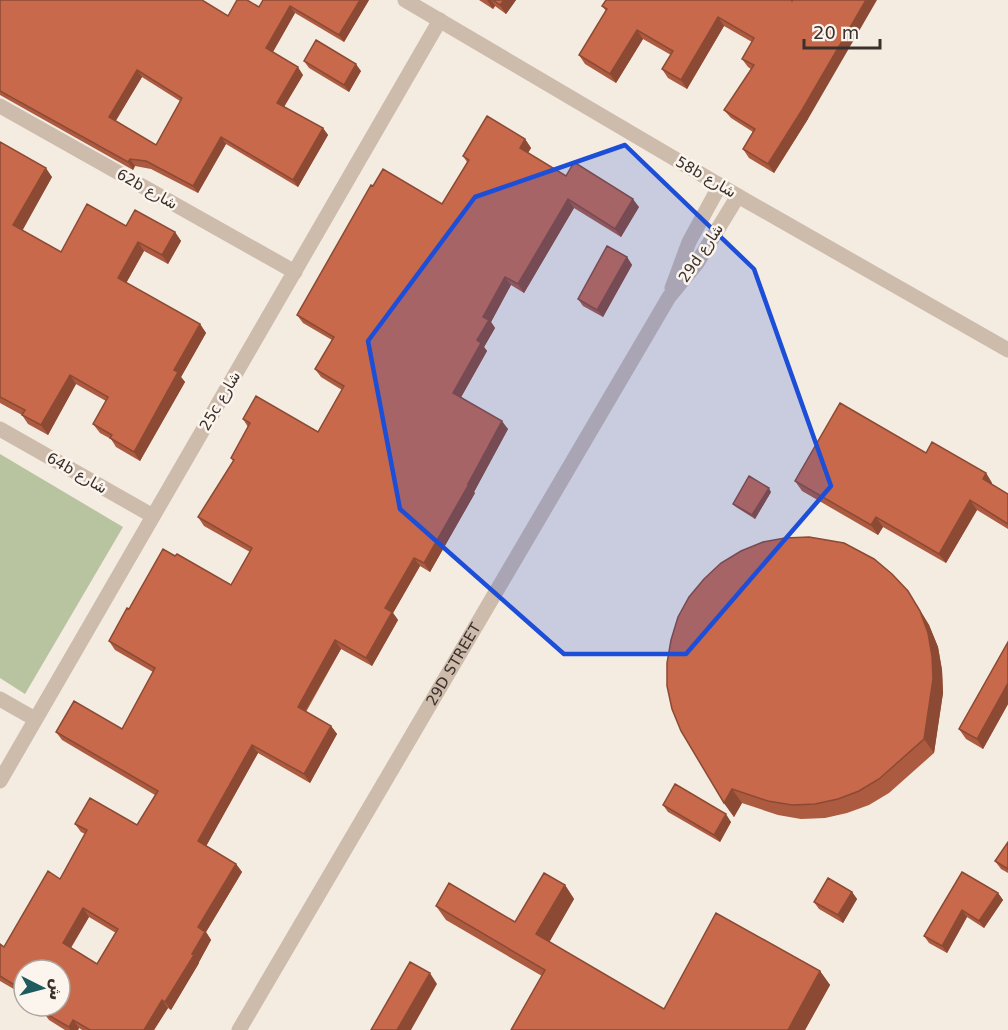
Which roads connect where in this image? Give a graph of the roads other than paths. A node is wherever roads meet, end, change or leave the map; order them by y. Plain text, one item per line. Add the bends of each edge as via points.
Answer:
1 (405, 0) edge
2 (440, 21) junction
3 (0, 106) edge
4 (720, 185) junction
5 (738, 196) junction
6 (295, 272) junction
7 (669, 297) junction
8 (1008, 350) edge
9 (0, 429) edge
10 (153, 516) junction
11 (0, 699) edge
12 (35, 720) junction
13 (0, 781) edge
14 (239, 1030) edge

1 - 2 street, 58b شارع
2 - 4 street, 58b شارع
2 - 6 street, 25c شارع
3 - 6 street, 62b شارع
4 - 5 street, 58b شارع
4 - 7 street, 29d شارع via 689,242
5 - 7 street, 29d شارع via 696,263
5 - 8 street, 58b شارع
6 - 10 street, 25c شارع
7 - 14 street, 29D STREET
9 - 10 street, 64b شارع
10 - 12 street, 25c شارع
11 - 12 street
12 - 13 street, 25c شارع

